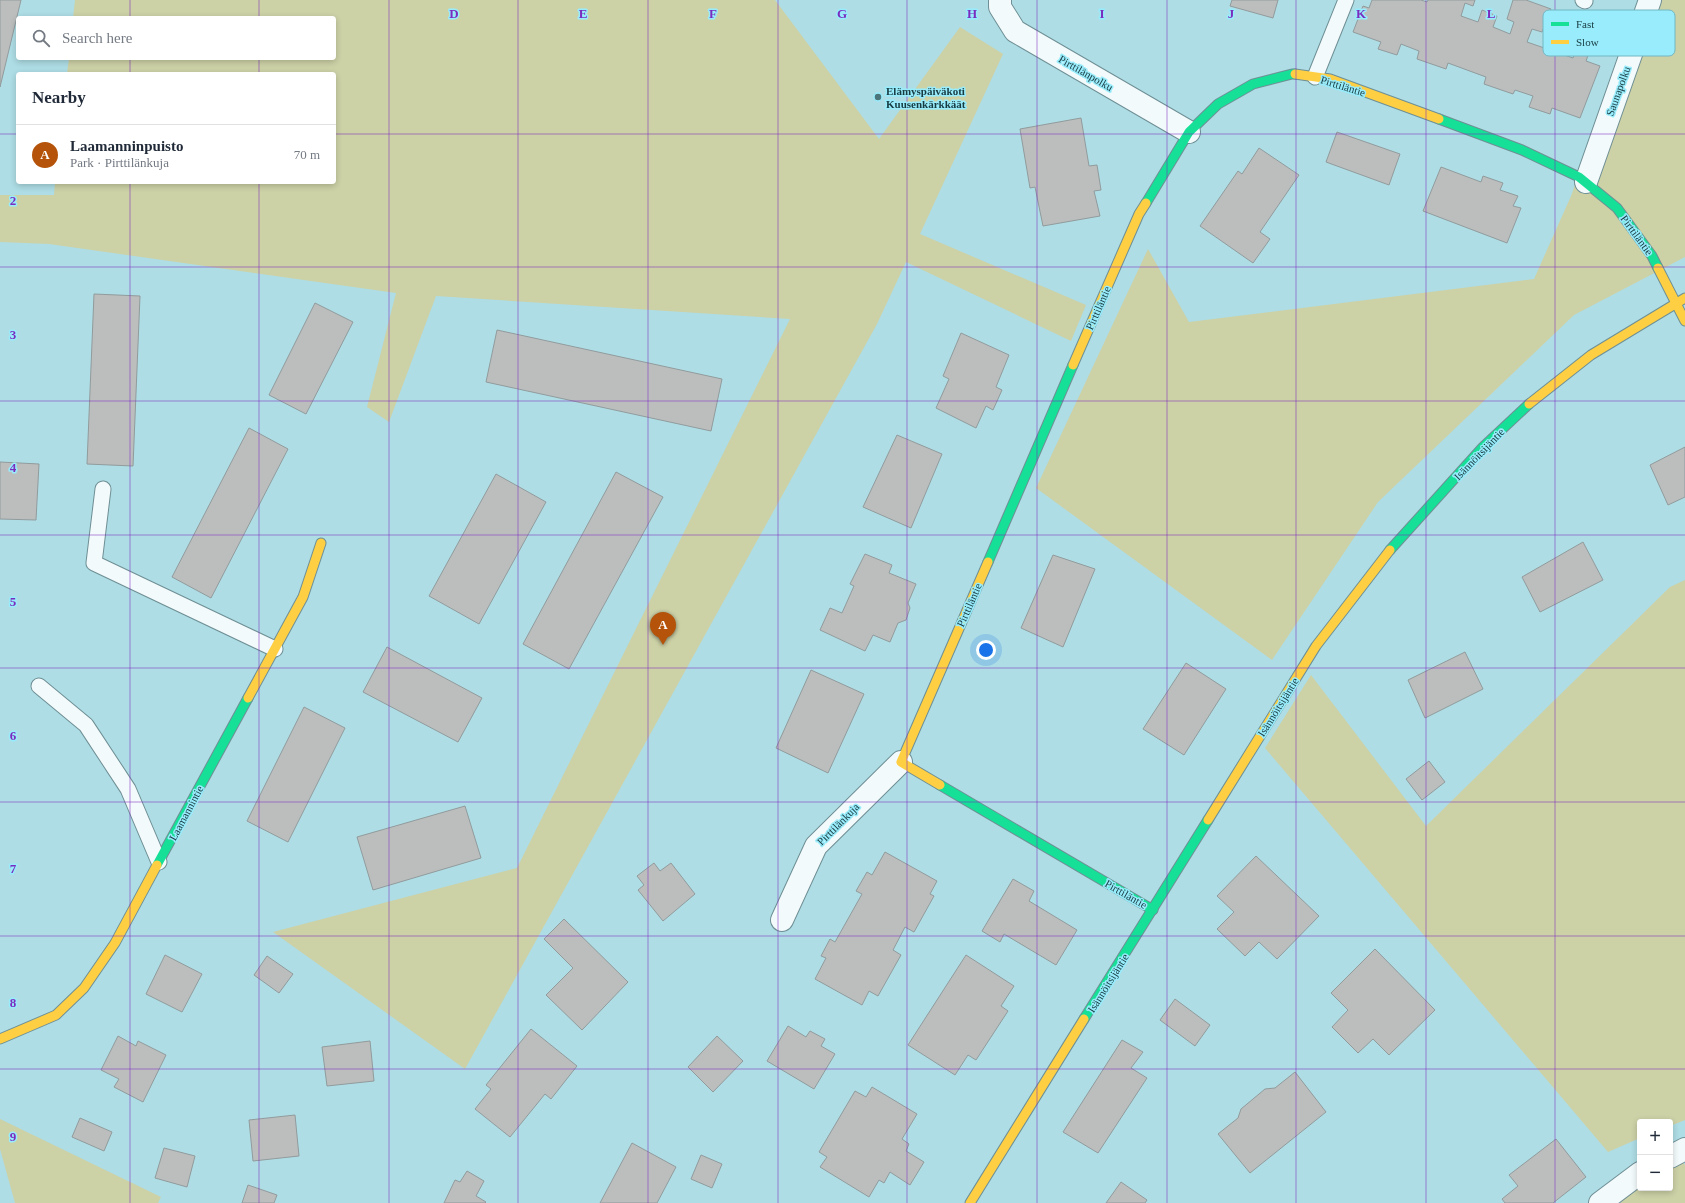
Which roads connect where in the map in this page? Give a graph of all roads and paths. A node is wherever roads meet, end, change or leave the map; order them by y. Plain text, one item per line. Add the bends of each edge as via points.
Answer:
1 (1000, 0) edge
2 (1346, 0) edge
3 (1650, 0) edge
4 (1646, 10) edge
5 (1630, 56) edge
6 (1315, 77) junction
7 (1189, 132) junction
8 (1586, 182) junction
9 (1685, 298) edge
10 (1676, 304) junction
11 (1685, 321) edge
12 (103, 489) dead end
13 (321, 543) dead end
14 (275, 649) junction
15 (39, 686) dead end
16 (901, 762) junction
17 (159, 862) junction
18 (1154, 910) junction
19 (782, 920) dead end
20 (0, 1039) edge
21 (1685, 1149) edge
22 (1673, 1155) edge
23 (1637, 1176) edge
24 (970, 1203) edge
25 (1600, 1203) edge

1 - 7 street, Pirttilänpolku via 1000,7 1015,31
2 - 6 lane
3 - 4 street, Saunapolku
5 - 8 street, Saunapolku
6 - 7 street, Pirttiläntie via 1292,74 1253,84 1218,104
6 - 8 street, Pirttiläntie via 1330,79 1522,150
7 - 16 street, Pirttiläntie via 1139,214
8 - 10 street, Pirttiläntie via 1618,208 1652,256
9 - 10 street, Isännöitsijäntie
10 - 11 street, Pirttiläntie
10 - 18 street, Isännöitsijäntie via 1591,355 1535,398 1483,447 1394,545 1316,646
12 - 14 lane via 94,563
13 - 14 street, Laamannintie via 303,597
14 - 17 street, Laamannintie
15 - 17 lane via 86,725 128,789
16 - 18 street, Pirttiläntie
16 - 19 street, Pirttilänkuja via 816,846
17 - 20 street, Laamannintie via 116,944 84,988 56,1015
18 - 24 street, Isännöitsijäntie
21 - 22 street
23 - 25 street

